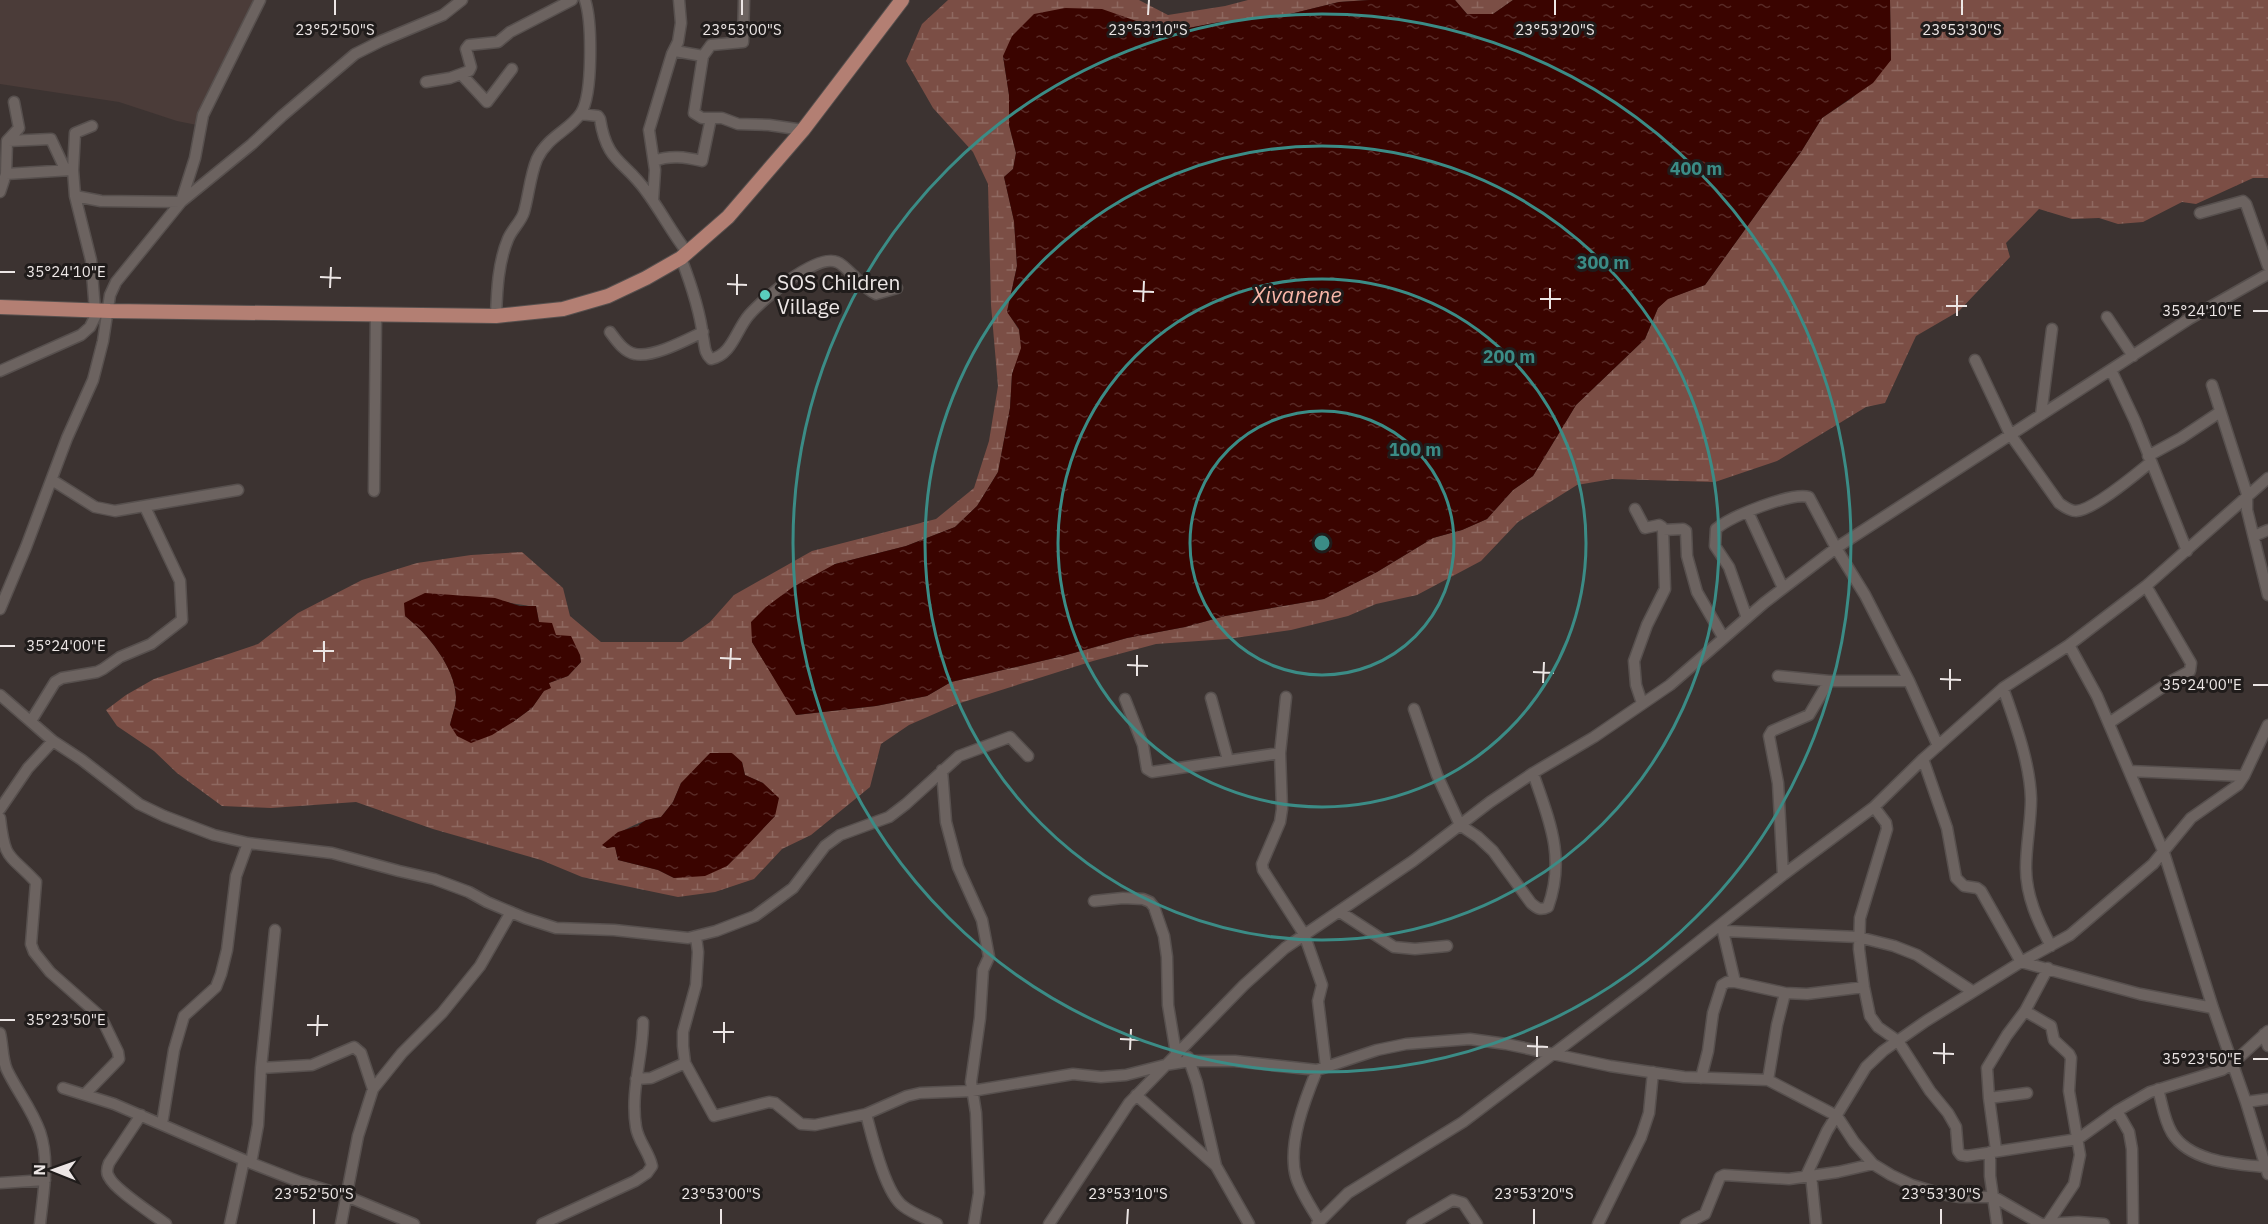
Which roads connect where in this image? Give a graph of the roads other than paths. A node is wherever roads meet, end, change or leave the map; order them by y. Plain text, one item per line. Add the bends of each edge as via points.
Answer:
1 (260, 0) edge
2 (462, 0) edge
3 (572, 0) edge
4 (585, 0) edge
5 (679, 0) edge
6 (744, 0) edge
7 (902, 0) edge
8 (675, 51) junction
9 (703, 56) junction
10 (512, 69) dead end
11 (460, 74) junction
12 (426, 82) dead end
13 (14, 102) dead end
14 (581, 114) junction
15 (711, 118) junction
16 (92, 126) dead end
17 (804, 130) junction
18 (7, 141) junction
19 (654, 161) junction
20 (69, 170) junction
21 (6, 174) junction
22 (0, 192) edge
23 (75, 196) junction
24 (653, 200) junction
25 (181, 202) junction
26 (2200, 213) dead end
27 (684, 255) junction
28 (2268, 266) edge
29 (2268, 274) edge
30 (897, 288) dead end
31 (0, 307) edge
32 (100, 311) junction
33 (376, 315) junction
34 (496, 316) junction
35 (2107, 317) dead end
36 (2052, 330) dead end
37 (610, 332) dead end
38 (703, 332) junction
39 (2133, 356) junction
40 (1975, 360) dead end
41 (2111, 370) junction
42 (0, 371) edge
43 (2212, 385) dead end
44 (2220, 412) junction
45 (2041, 415) junction
46 (2010, 434) junction
47 (2149, 459) junction
48 (2268, 478) edge
49 (52, 480) junction
50 (238, 490) dead end
51 (375, 491) dead end
52 (2247, 494) junction
53 (145, 507) junction
54 (1635, 509) dead end
55 (1748, 512) junction
56 (1663, 530) junction
57 (2268, 530) edge
58 (2254, 536) junction
59 (1836, 548) junction
60 (2187, 551) junction
61 (2146, 586) junction
62 (1783, 588) junction
63 (2268, 595) edge
64 (0, 609) edge
65 (1747, 618) junction
66 (1723, 638) junction
67 (2069, 645) junction
68 (1778, 676) dead end
69 (1829, 681) junction
70 (1909, 681) junction
71 (2003, 688) junction
72 (0, 695) edge
73 (1286, 697) dead end
74 (1211, 698) dead end
75 (1125, 699) dead end
76 (1642, 703) junction
77 (1414, 709) dead end
78 (31, 721) junction
79 (2109, 723) junction
80 (2268, 725) edge
81 (53, 741) junction
82 (1938, 746) junction
83 (1280, 753) junction
84 (1028, 756) dead end
85 (1923, 759) junction
86 (1228, 760) junction
87 (942, 770) junction
88 (2129, 771) junction
89 (1533, 773) junction
90 (2244, 776) junction
91 (1874, 807) junction
92 (0, 809) edge
93 (0, 818) edge
94 (1460, 825) junction
95 (248, 843) junction
96 (2164, 853) junction
97 (1783, 875) junction
98 (1094, 901) dead end
99 (511, 912) junction
100 (1340, 912) junction
101 (1722, 928) junction
102 (275, 930) dead end
103 (1304, 934) junction
104 (696, 937) junction
105 (1858, 937) junction
106 (1447, 946) dead end
107 (2051, 946) junction
108 (2021, 962) junction
109 (2048, 968) junction
110 (1735, 982) junction
111 (1864, 987) junction
112 (1972, 991) junction
113 (1785, 993) junction
114 (2213, 1008) junction
115 (2025, 1011) junction
116 (643, 1022) dead end
117 (2266, 1032) edge
118 (0, 1033) edge
119 (1898, 1041) junction
120 (2268, 1046) edge
121 (1179, 1050) junction
122 (1553, 1053) junction
123 (1190, 1061) junction
124 (2233, 1063) junction
125 (685, 1064) junction
126 (1165, 1065) junction
127 (261, 1068) junction
128 (1322, 1068) junction
129 (1653, 1072) junction
130 (1701, 1078) junction
131 (636, 1079) junction
132 (1768, 1080) junction
133 (63, 1088) dead end
134 (373, 1089) junction
135 (2158, 1089) junction
136 (972, 1091) junction
137 (2026, 1093) dead end
138 (85, 1094) junction
139 (1136, 1095) junction
140 (1989, 1098) junction
141 (2268, 1098) edge
142 (2246, 1102) junction
143 (2116, 1111) junction
144 (866, 1114) junction
145 (141, 1115) junction
146 (1837, 1116) junction
147 (162, 1124) junction
148 (2078, 1139) junction
149 (1993, 1151) junction
150 (248, 1161) junction
151 (1873, 1164) junction
152 (1216, 1166) junction
153 (2267, 1171) edge
154 (1808, 1176) junction
155 (45, 1180) junction
156 (0, 1182) edge
157 (346, 1196) junction
158 (1994, 1197) junction
159 (1319, 1223) edge
160 (40, 1224) edge
161 (166, 1224) edge
162 (231, 1224) edge
163 (340, 1224) edge
164 (414, 1224) edge
165 (542, 1224) edge
166 (937, 1224) edge
167 (974, 1224) edge
168 (1049, 1224) edge
169 (1249, 1224) edge
170 (1412, 1224) edge
171 (1477, 1224) edge
172 (1598, 1224) edge
173 (1686, 1224) edge
174 (1816, 1224) edge
175 (1997, 1224) edge
176 (2044, 1224) edge
177 (2104, 1224) edge
178 (2133, 1224) edge

1 - 25 street via 202,115 195,158
2 - 25 street via 443,15 355,54
3 - 11 street via 498,42 467,46 471,67
4 - 14 street via 590,71
5 - 8 street via 681,23
6 - 9 street via 743,42 711,45
7 - 17 main road
8 - 9 street
8 - 19 street via 650,123
9 - 15 street via 694,113
10 - 11 street via 487,102
11 - 12 street
13 - 18 street via 19,128
14 - 24 street via 598,116 610,152
14 - 34 street via 550,140 537,160 522,216 504,250
15 - 17 street
15 - 19 street via 702,161 664,157
16 - 20 street via 75,133
17 - 27 main road via 728,217
18 - 20 street via 51,139
18 - 21 street
19 - 24 street
20 - 21 street
20 - 23 street
21 - 22 street
23 - 25 street via 101,201
23 - 32 street
24 - 27 street
25 - 32 street via 116,282
26 - 28 street via 2243,201
27 - 34 main road via 608,296 575,306
27 - 38 street
29 - 39 street
30 - 38 street via 876,294 839,262 829,261 812,266 779,288 750,314 717,358 706,355
31 - 32 main road
32 - 33 main road
32 - 42 street via 81,334
32 - 49 street via 103,341 93,380
33 - 34 main road
33 - 51 street
35 - 39 street
36 - 45 street
37 - 38 street via 636,355 652,353
39 - 41 street
40 - 46 street
41 - 45 street
41 - 47 street
43 - 44 street
44 - 47 street
44 - 52 street
45 - 46 street
46 - 47 street via 2059,503 2076,511 2103,498
46 - 59 street
47 - 60 street
48 - 52 street
49 - 53 street via 104,510
49 - 64 street
50 - 53 street
52 - 58 street
52 - 60 street
53 - 78 street via 180,581 182,620 152,644 120,657 104,669 55,682
54 - 56 street via 1643,527 1661,526
55 - 59 street via 1799,495 1809,497
55 - 62 street
55 - 65 street via 1720,525 1714,535 1715,546 1729,567
56 - 66 street via 1686,531 1687,556 1697,592
56 - 76 street via 1665,589 1634,661
57 - 58 street
58 - 63 street
59 - 62 street
59 - 70 street
60 - 61 street
61 - 67 street
61 - 79 street via 2192,667
62 - 65 street
65 - 66 street
66 - 76 street via 1670,685
67 - 71 street
67 - 79 street
68 - 69 street
69 - 70 street
69 - 97 street via 1809,715 1772,731 1769,736 1778,783
70 - 82 street
71 - 82 street
71 - 107 street via 2029,778 2028,888 2041,929
72 - 78 street
73 - 83 street
74 - 86 street
75 - 86 street via 1136,724 1147,770
76 - 89 street
77 - 94 street
78 - 81 street
79 - 88 street
80 - 90 street
81 - 92 street via 28,768
81 - 95 street via 140,804 214,835
82 - 85 street
83 - 86 street
83 - 103 street via 1280,822 1262,864
84 - 87 street via 1008,737 959,756
85 - 91 street
85 - 108 street via 1947,828 1956,878 1964,886 1981,891
87 - 104 street via 889,817 840,835 825,846 793,888 761,911
87 - 136 street via 946,822 958,867 982,920 989,957 983,970
88 - 90 street
88 - 96 street
89 - 94 street
89 - 94 street via 1557,857 1548,907 1538,909 1531,903 1493,851
90 - 96 street via 2229,792 2191,818
91 - 97 street
91 - 105 street via 1887,829
93 - 138 street via 8,857 36,882 34,952 62,985 98,1013 118,1052 119,1059
94 - 100 street
95 - 99 street via 332,853 434,879
95 - 147 street via 236,876 221,974 216,987 184,1016 174,1050
96 - 107 street via 2134,882
96 - 114 street
97 - 101 street
98 - 121 street via 1143,899 1154,907 1164,936 1168,1005
99 - 104 street via 556,928
99 - 134 street via 480,966
100 - 103 street
100 - 106 street via 1394,947
101 - 105 street
101 - 110 street
101 - 122 street
102 - 127 street
103 - 121 street via 1244,985
103 - 128 street via 1322,985 1318,1001
104 - 125 street via 696,985 683,1032
105 - 111 street
105 - 112 street via 1908,950
107 - 108 street
108 - 109 street
108 - 112 street
109 - 114 street via 2140,994
109 - 115 street
110 - 113 street
110 - 130 street via 1722,984 1719,990
111 - 113 street
111 - 119 street via 1870,1016 1878,1028
112 - 119 street
113 - 132 street
114 - 124 street
115 - 140 street via 1987,1068
115 - 148 street via 2051,1026 2054,1040 2069,1054 2069,1091
116 - 131 street
117 - 120 street
117 - 124 street
118 - 155 street via 7,1070 40,1132
119 - 146 street via 1866,1067
119 - 149 street via 1952,1119 1961,1155
121 - 123 street
121 - 126 street
122 - 128 street via 1470,1039 1446,1039 1377,1050
122 - 129 street
122 - 159 street via 1463,1122 1348,1193
123 - 126 street
123 - 128 street
123 - 152 street
124 - 135 street
124 - 142 street
125 - 131 street via 651,1078
125 - 144 street via 714,1116 769,1102 801,1124 815,1125
126 - 136 street via 1126,1075 1073,1074
126 - 139 street
127 - 134 street via 312,1065 354,1047 361,1053
127 - 150 street via 258,1125
128 - 159 street via 1296,1132 1294,1153 1299,1184
129 - 130 street
129 - 172 street via 1649,1113 1641,1137
130 - 132 street
131 - 165 street via 636,1126 652,1166 635,1181
132 - 146 street
133 - 138 street
134 - 157 street via 358,1136
135 - 143 street
135 - 153 street via 2167,1123 2182,1144 2221,1161
136 - 144 street via 907,1096
136 - 167 street via 979,1193
137 - 140 street
138 - 145 street
139 - 152 street
139 - 168 street
140 - 149 street
141 - 142 street
142 - 153 street
143 - 148 street
143 - 178 street via 2129,1132 2132,1149
144 - 166 street via 877,1154 901,1206
145 - 147 street
145 - 161 street via 109,1163 108,1177
146 - 151 street
146 - 154 street
147 - 150 street
148 - 149 street
148 - 176 street via 2080,1155 2074,1184
149 - 158 street via 1990,1176
150 - 157 street
150 - 162 street
151 - 154 street
151 - 158 street via 1912,1185 1942,1194
152 - 169 street
154 - 173 street via 1774,1179 1724,1175 1704,1214
154 - 174 street
155 - 156 street
155 - 160 street
157 - 163 street
157 - 164 street
158 - 175 street
158 - 176 street
170 - 171 street via 1453,1200 1463,1203
176 - 177 street

